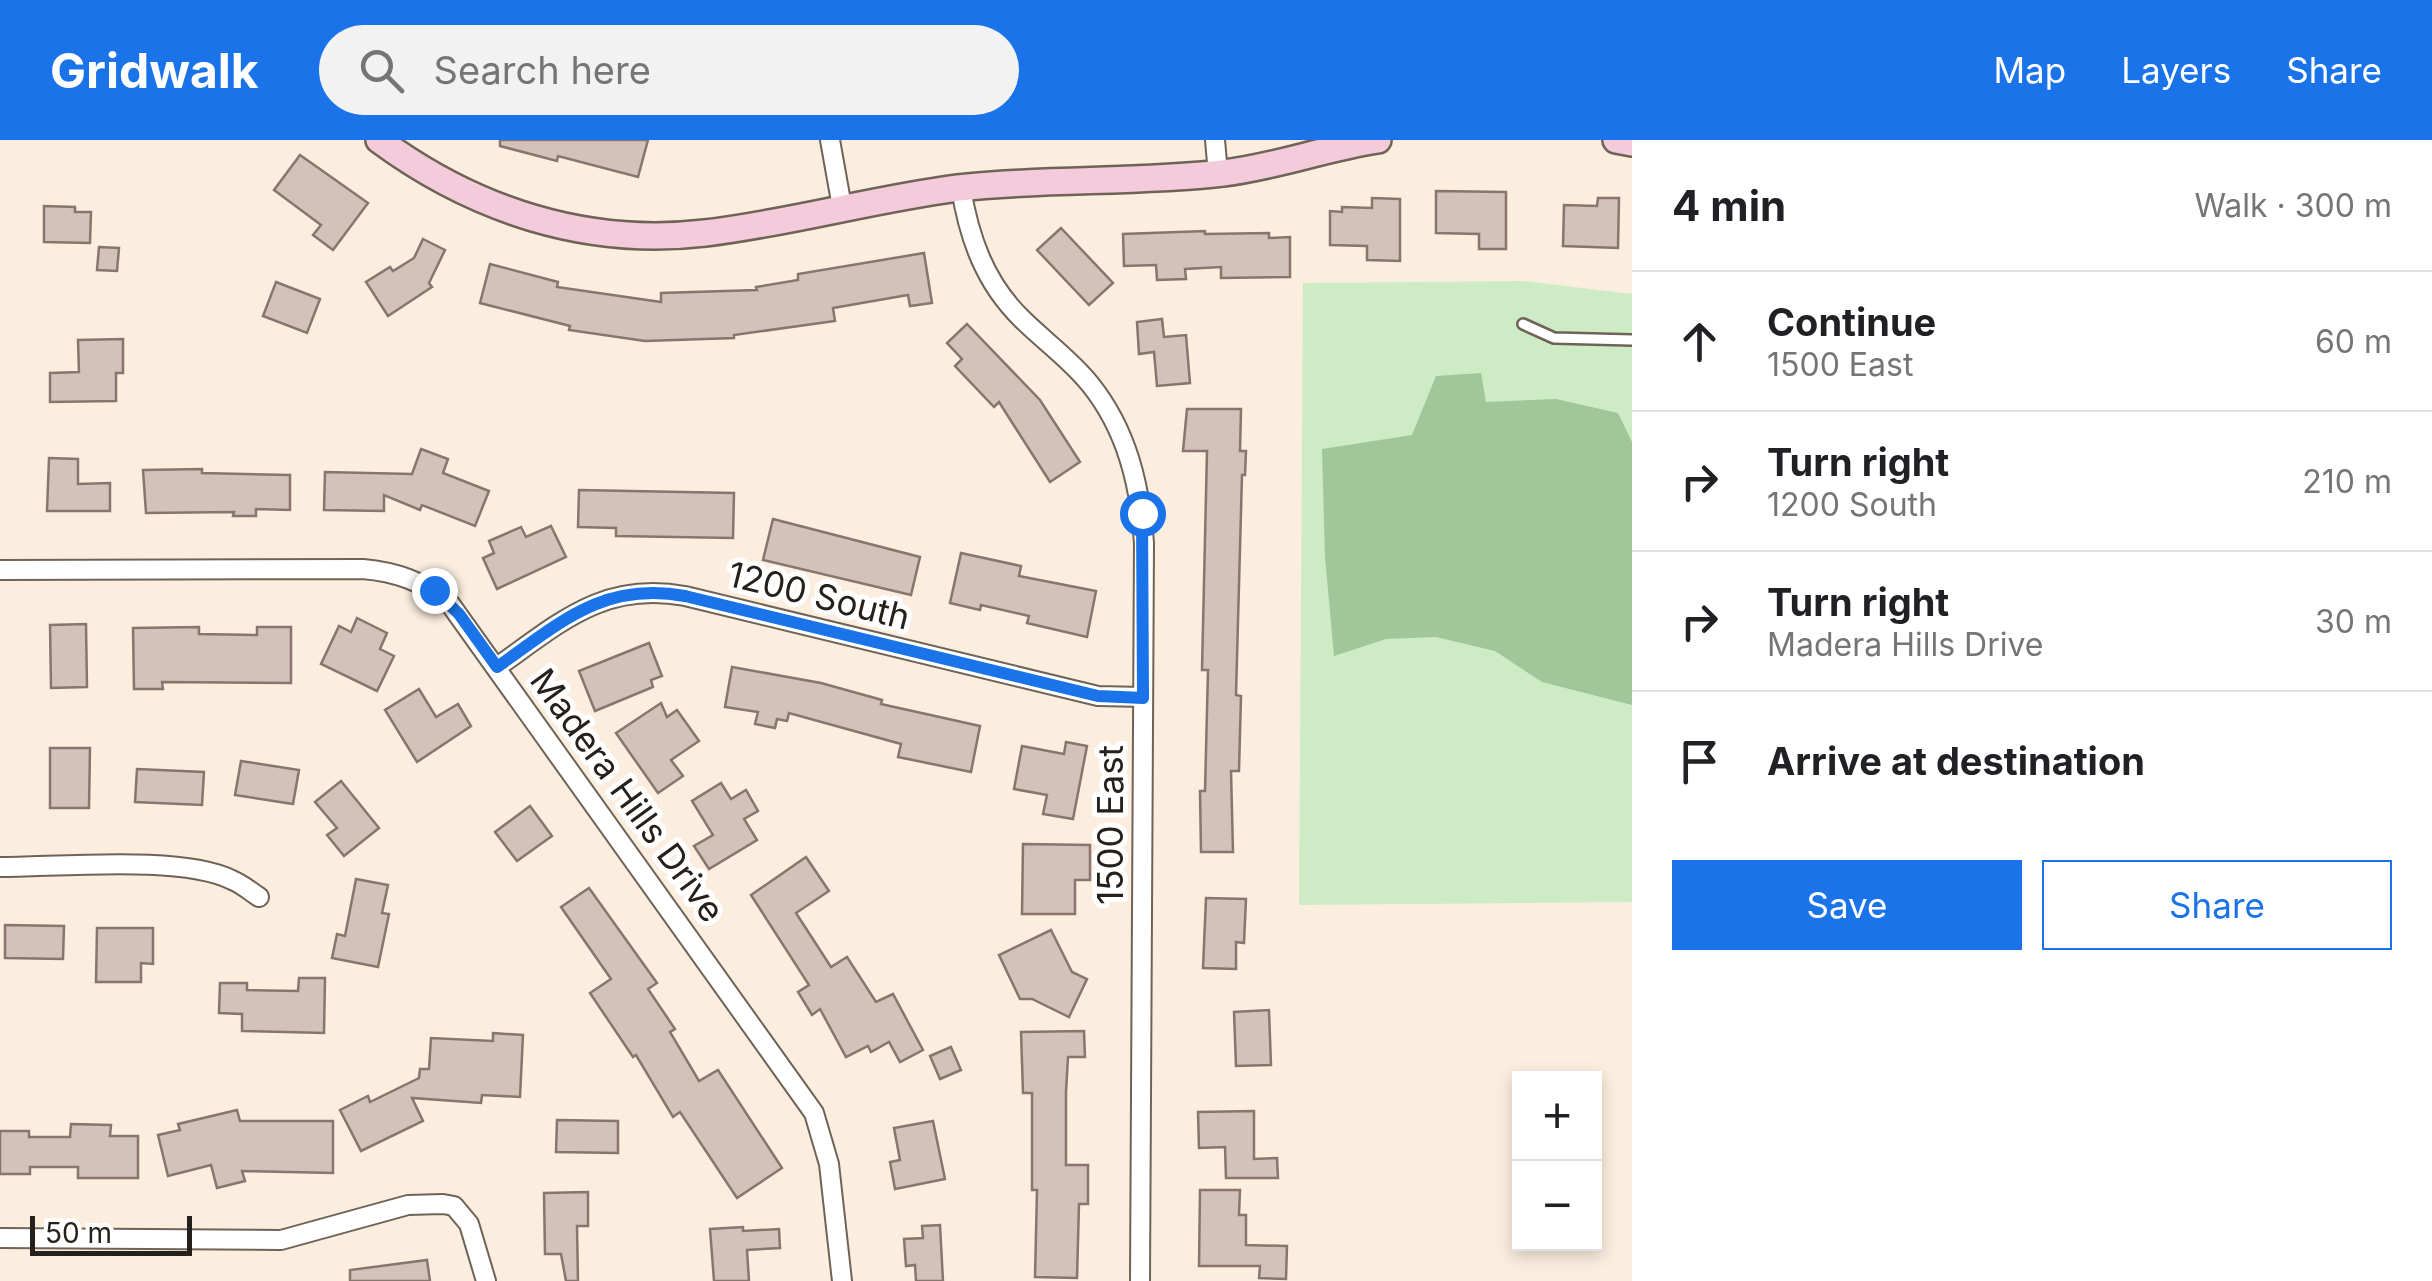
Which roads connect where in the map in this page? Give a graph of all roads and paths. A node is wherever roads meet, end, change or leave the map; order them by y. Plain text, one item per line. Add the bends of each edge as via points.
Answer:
1 (379, 140) edge
2 (830, 140) edge
3 (1215, 140) edge
4 (1378, 140) edge
5 (1616, 140) edge
6 (1632, 143) edge
7 (1218, 174) junction
8 (961, 188) junction
9 (842, 207) junction
10 (1524, 324) dead end
11 (1632, 340) edge
12 (0, 570) edge
13 (497, 667) junction
14 (1143, 698) junction
15 (0, 867) edge
16 (258, 897) dead end
17 (0, 1238) edge
18 (486, 1281) edge
19 (842, 1281) edge
20 (1140, 1281) edge

1 - 9 street via 484,202 590,232 701,234
2 - 9 street
3 - 7 street
4 - 7 street
5 - 6 street
7 - 8 street
8 - 9 street
8 - 14 street, 1500 East via 972,242 994,284 1090,384 1130,458 1144,542
10 - 11 lane via 1554,338
12 - 13 street, Madera Hills Drive via 383,571 419,582 448,601
13 - 14 street, 1200 South via 590,604 646,591 1098,696
13 - 19 street, Madera Hills Drive via 814,1113 829,1164
14 - 20 street, 1500 East
15 - 16 street via 170,866 232,879
17 - 18 street via 282,1240 408,1206 443,1204 470,1224

